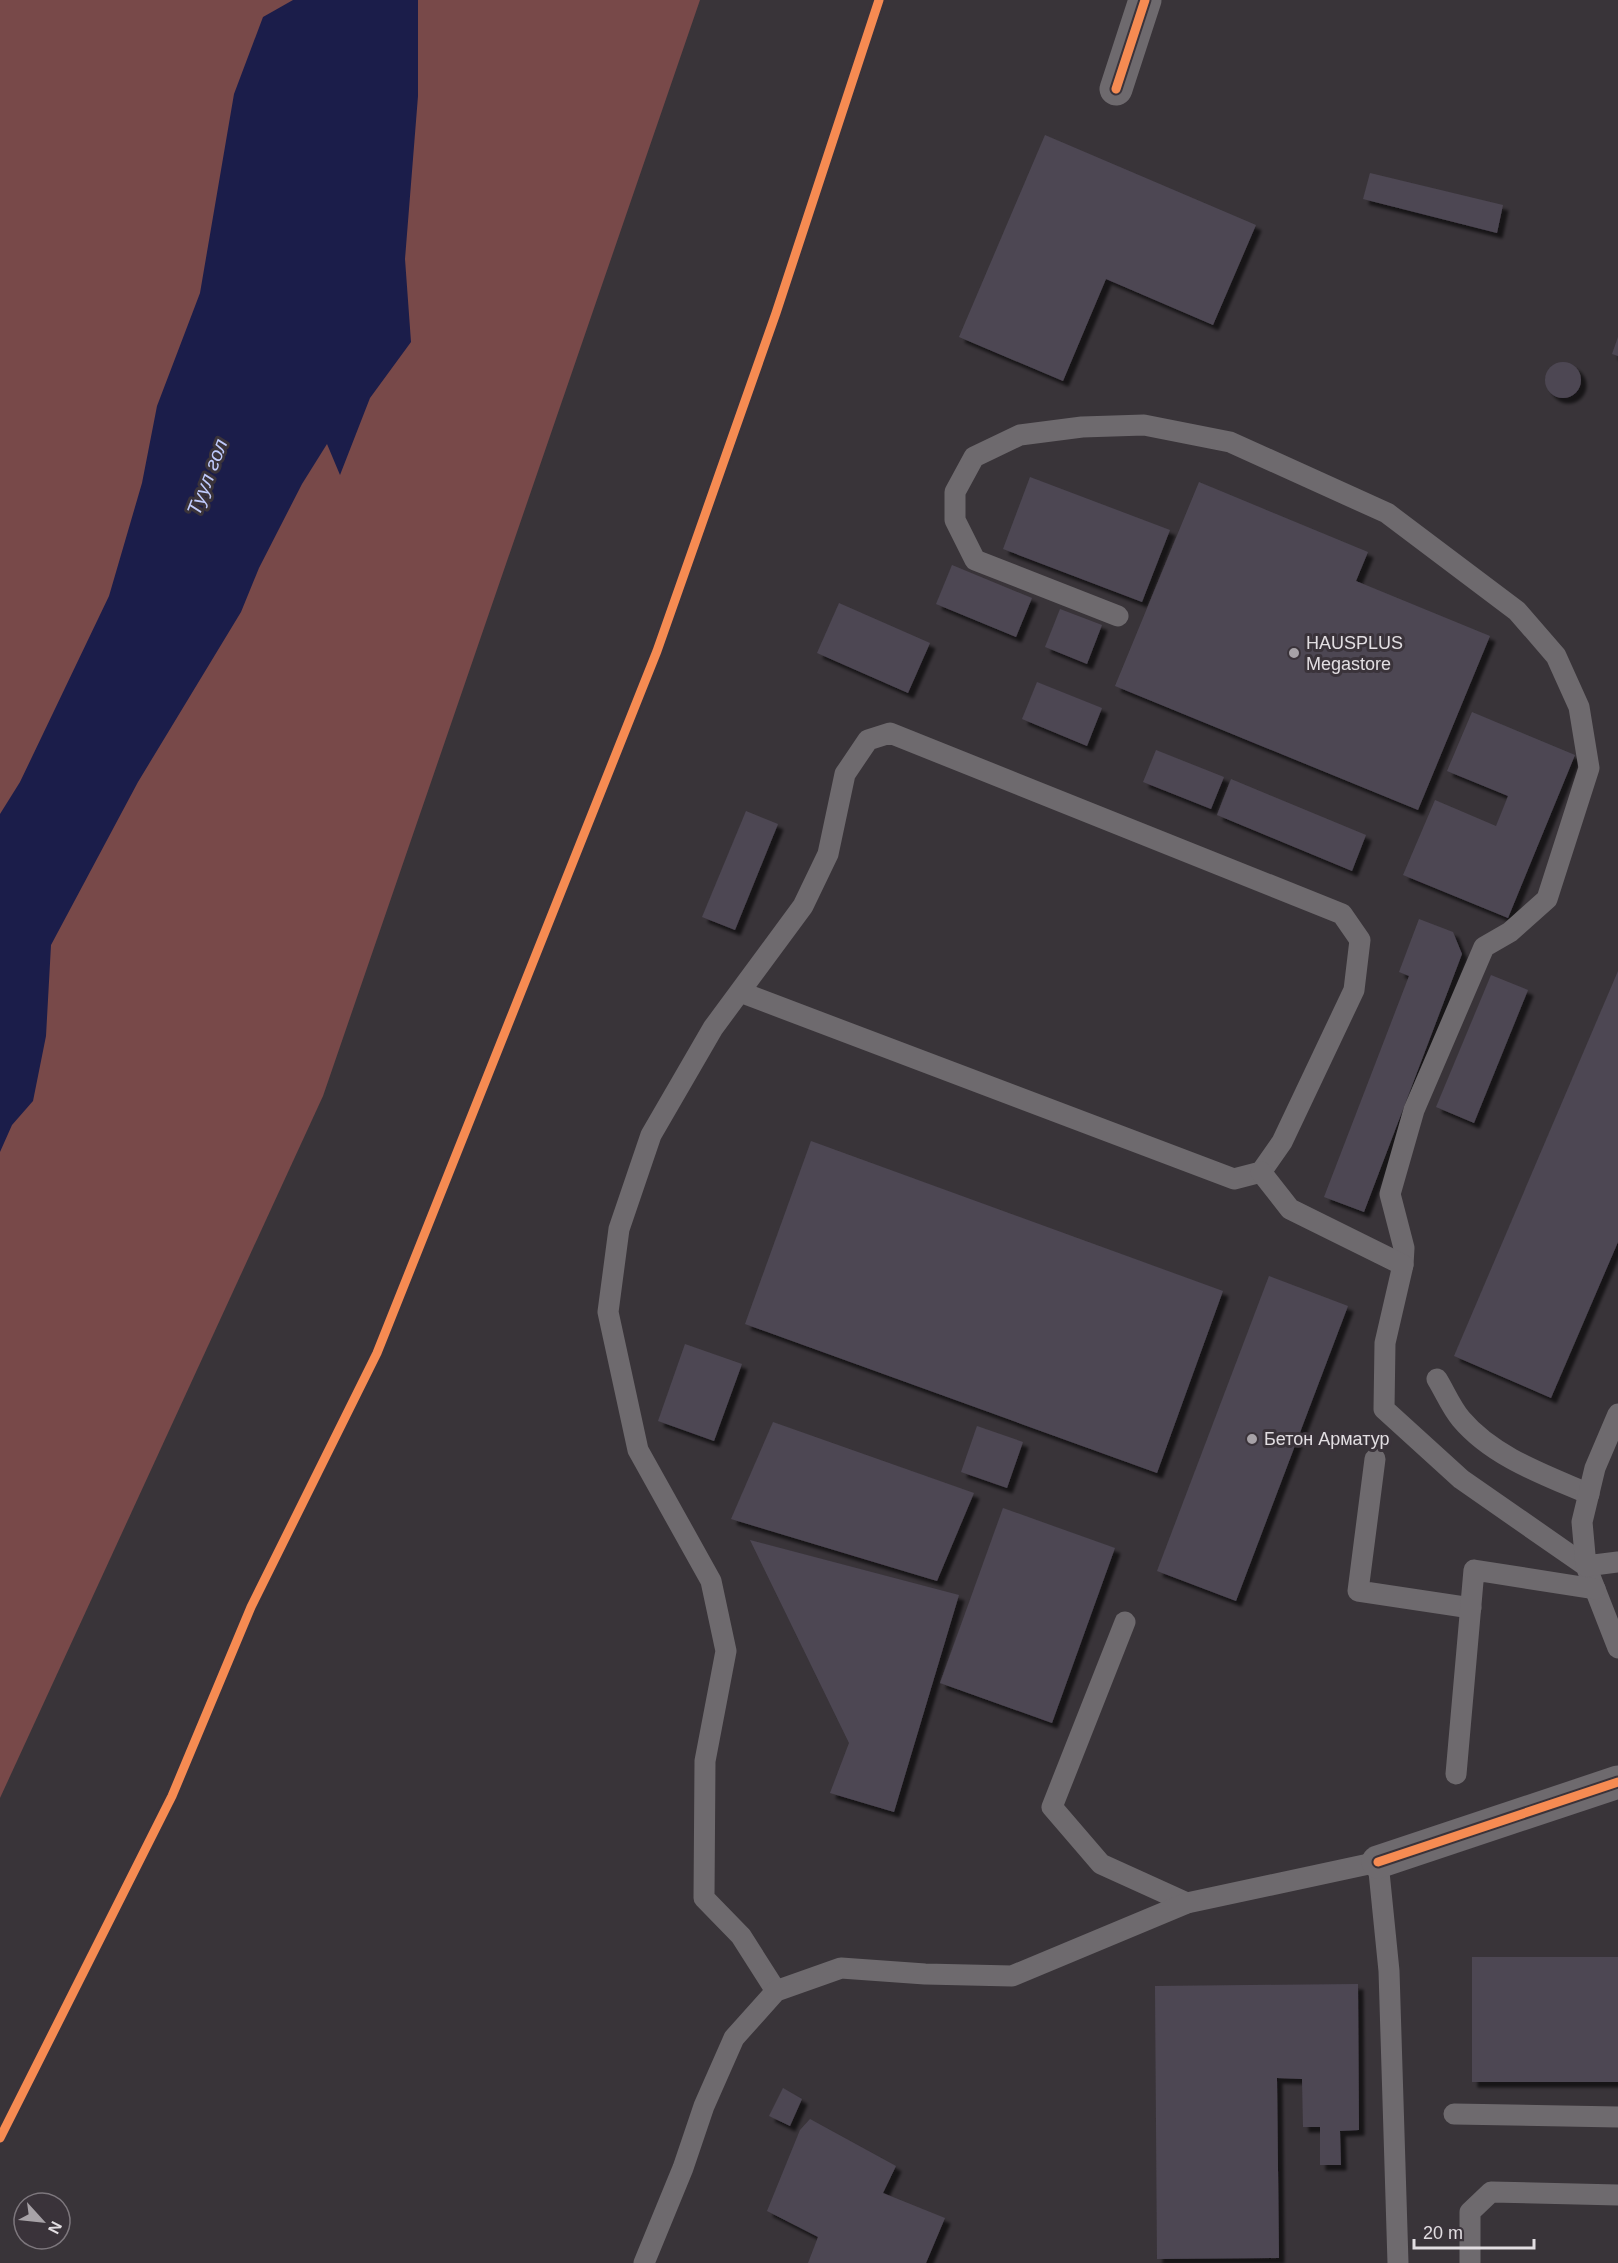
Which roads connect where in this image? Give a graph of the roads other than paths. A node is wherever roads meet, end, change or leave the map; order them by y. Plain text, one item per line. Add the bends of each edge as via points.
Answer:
1 (1144, 0) edge
2 (1116, 89) dead end
3 (1119, 616) dead end
4 (740, 992) junction
5 (1261, 1172) junction
6 (1403, 1265) junction
7 (1437, 1379) dead end
8 (1618, 1414) edge
9 (1375, 1459) dead end
10 (1589, 1494) junction
11 (1618, 1562) edge
12 (1586, 1566) junction
13 (1595, 1589) junction
14 (1471, 1608) junction
15 (1125, 1622) dead end
16 (1618, 1648) edge
17 (1456, 1774) dead end
18 (1618, 1782) edge
19 (1378, 1862) junction
20 (1187, 1903) junction
21 (776, 1991) junction
22 (1454, 2114) dead end
23 (1618, 2117) edge
24 (1618, 2195) edge
25 (644, 2263) edge
26 (1398, 2263) edge
27 (1470, 2263) edge

1 - 2 street
3 - 6 lane via 975,560 955,520 955,492 974,457 1020,435 1082,427 1144,425 1230,442 1387,513 1517,611 1556,656 1580,707 1589,768 1547,899 1510,932 1484,947 1414,1110 1390,1194 1404,1248
4 - 5 lane via 1234,1179
4 - 5 lane via 803,906 828,854 845,774 868,740 890,733 1342,914 1360,940 1354,990 1282,1142
4 - 21 lane via 713,1028 651,1135 619,1229 608,1312 638,1450 711,1581 726,1651 705,1761 704,1898 741,1936
5 - 6 lane via 1290,1209
6 - 12 lane via 1384,1343 1384,1409 1461,1479
7 - 10 lane via 1461,1419 1490,1445 1521,1464
8 - 10 lane via 1595,1468
9 - 14 lane via 1358,1591
10 - 12 lane via 1581,1522
11 - 12 lane
12 - 13 lane
13 - 14 lane via 1474,1570
13 - 16 lane
14 - 17 lane
15 - 20 lane via 1052,1807 1101,1864
18 - 19 street
19 - 20 lane
19 - 26 lane via 1389,1971
20 - 21 lane via 1012,1977 841,1968
21 - 25 lane via 734,2038
22 - 23 lane
24 - 27 lane via 1491,2192 1470,2212

